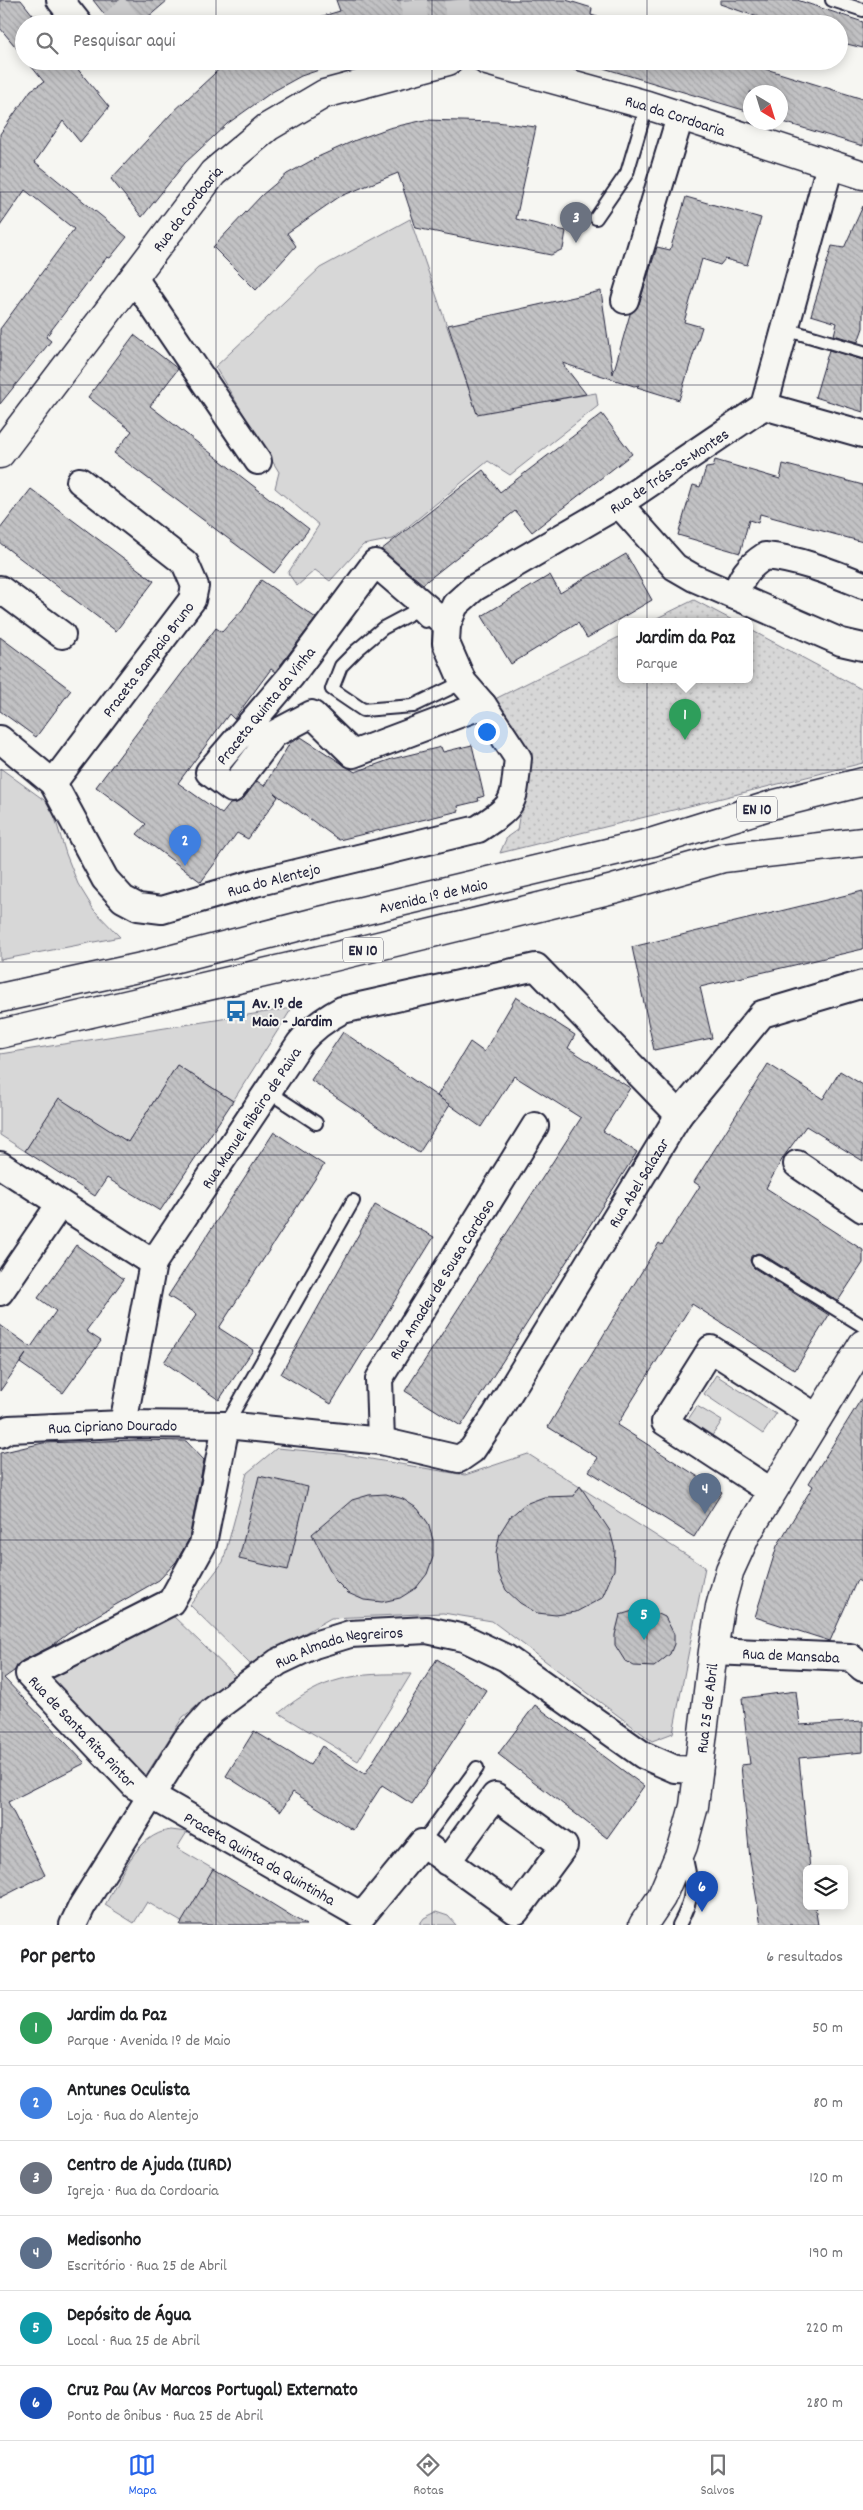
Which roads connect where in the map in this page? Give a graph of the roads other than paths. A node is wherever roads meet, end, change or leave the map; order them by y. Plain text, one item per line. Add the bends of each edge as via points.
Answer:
1 (60, 0) edge
2 (832, 0) edge
3 (863, 10) edge
4 (72, 15) edge
5 (414, 70) edge
6 (520, 70) edge
7 (647, 105) junction
8 (680, 117) junction
9 (830, 164) junction
10 (863, 176) edge
11 (596, 218) dead end
12 (134, 278) junction
13 (625, 300) dead end
14 (785, 329) junction
15 (863, 352) edge
16 (764, 406) junction
17 (863, 434) edge
18 (0, 454) edge
19 (258, 461) dead end
20 (80, 481) dead end
21 (619, 504) junction
22 (863, 585) edge
23 (0, 589) edge
24 (735, 596) junction
25 (446, 634) junction
26 (62, 635) dead end
27 (863, 647) edge
28 (464, 682) junction
29 (483, 705) junction
30 (0, 739) edge
31 (863, 782) edge
32 (53, 783) junction
33 (863, 799) edge
34 (863, 823) edge
35 (653, 842) junction
36 (863, 842) edge
37 (724, 858) junction
38 (863, 984) edge
39 (0, 998) edge
40 (0, 1034) edge
41 (269, 1092) junction
42 (679, 1115) junction
43 (316, 1123) dead end
44 (535, 1126) dead end
45 (797, 1164) dead end
46 (0, 1165) edge
47 (353, 1201) dead end
48 (60, 1204) junction
49 (863, 1209) edge
50 (758, 1261) dead end
51 (153, 1263) junction
52 (0, 1292) edge
53 (863, 1326) edge
54 (863, 1344) edge
55 (818, 1418) junction
56 (123, 1424) junction
57 (226, 1425) junction
58 (0, 1434) edge
59 (381, 1441) junction
60 (472, 1450) joint
61 (772, 1492) junction
62 (713, 1651) junction
63 (859, 1655) edge
64 (476, 1768) dead end
65 (699, 1770) junction
66 (152, 1796) junction
67 (422, 1843) junction
68 (683, 1846) junction
69 (447, 1862) junction
70 (73, 1925) edge
71 (643, 1925) edge
72 (679, 1925) edge

1 - 4 street
2 - 3 lane
5 - 12 main road, Rua da Cordoaria via 324,94 268,127 213,173
6 - 7 main road, Rua da Cordoaria
7 - 8 main road, Rua da Cordoaria
7 - 11 lane via 627,173
8 - 9 main road, Rua da Cordoaria
8 - 13 street
9 - 10 main road, Rua da Cordoaria
9 - 14 street
12 - 18 main road, Rua da Cordoaria
12 - 19 street
14 - 15 lane
14 - 16 street
16 - 17 street
16 - 21 street, Rua de Trás-os-Montes
20 - 32 street, Praceta Sampaio Bruno via 186,563 194,586 192,600
21 - 24 street via 674,567
21 - 25 street, Rua de Trás-os-Montes via 474,588 454,605
22 - 24 street via 823,568 765,556 750,566 741,578
23 - 26 street
24 - 27 street via 841,642
25 - 28 street
25 - 28 lane via 415,611 383,628 356,650 341,666 332,689 362,710 413,706
25 - 29 street, Praceta Quinta da Vinha via 376,563 291,676 209,772 232,789 274,734 312,714 353,754
28 - 29 street
29 - 32 street, Rua do Alentejo via 518,758 513,799 505,811 478,829 265,880 162,910 138,908 123,899 105,879
30 - 32 street, Rua do Alentejo
31 - 35 main road, Avenida 1º de Maio / EN 10 via 775,804
33 - 35 main road, EN 10
34 - 37 main road, EN 10
35 - 39 main road, Avenida 1º de Maio / EN 10 via 142,967
36 - 37 main road, EN 10
37 - 40 main road, EN 10 via 613,889 275,972
38 - 42 street, Rua Abel Salazar via 762,1014
41 - 42 street, Rua Manuel Ribeiro de Paiva via 311,1030 342,1010 536,967
41 - 43 lane
41 - 51 street, Rua Manuel Ribeiro de Paiva
42 - 60 street, Rua Abel Salazar
44 - 59 street, Rua Amadeu de Sousa Cardoso via 379,1379
45 - 49 street
46 - 48 street
47 - 57 lane
48 - 51 street
48 - 52 street
50 - 53 lane
51 - 56 street, Rua Manuel Ribeiro de Paiva
54 - 55 main road, Rua 25 de Abril
55 - 61 main road, Rua 25 de Abril
55 - 61 street via 711,1349 665,1422
56 - 57 street, Rua Cipriano Dourado
56 - 58 street, Rua Cipriano Dourado via 9,1429
57 - 59 street, Rua Cipriano Dourado
57 - 66 street, Rua de Santa Rita Pintor via 204,1544 171,1602 29,1674 126,1778
59 - 60 street, Rua Cipriano Dourado via 459,1459
61 - 62 main road, Rua 25 de Abril via 746,1535 730,1570
62 - 63 street, Rua de Mansaba
62 - 65 main road, Rua 25 de Abril
64 - 67 lane
65 - 66 street, Rua Almada Negreiros via 675,1769 643,1755 489,1648 464,1638 427,1630 390,1631 350,1634 314,1645 278,1662 212,1711 186,1740
65 - 68 main road, Rua 25 de Abril via 694,1806
66 - 67 street, Praceta Quinta da Quintinha via 362,1916
66 - 70 street, Rua Almada Negreiros
67 - 69 street
68 - 71 main road, Rua 25 de Abril via 661,1898
68 - 72 lane via 692,1889 689,1907
69 - 69 street via 516,1912 564,1846 495,1796

